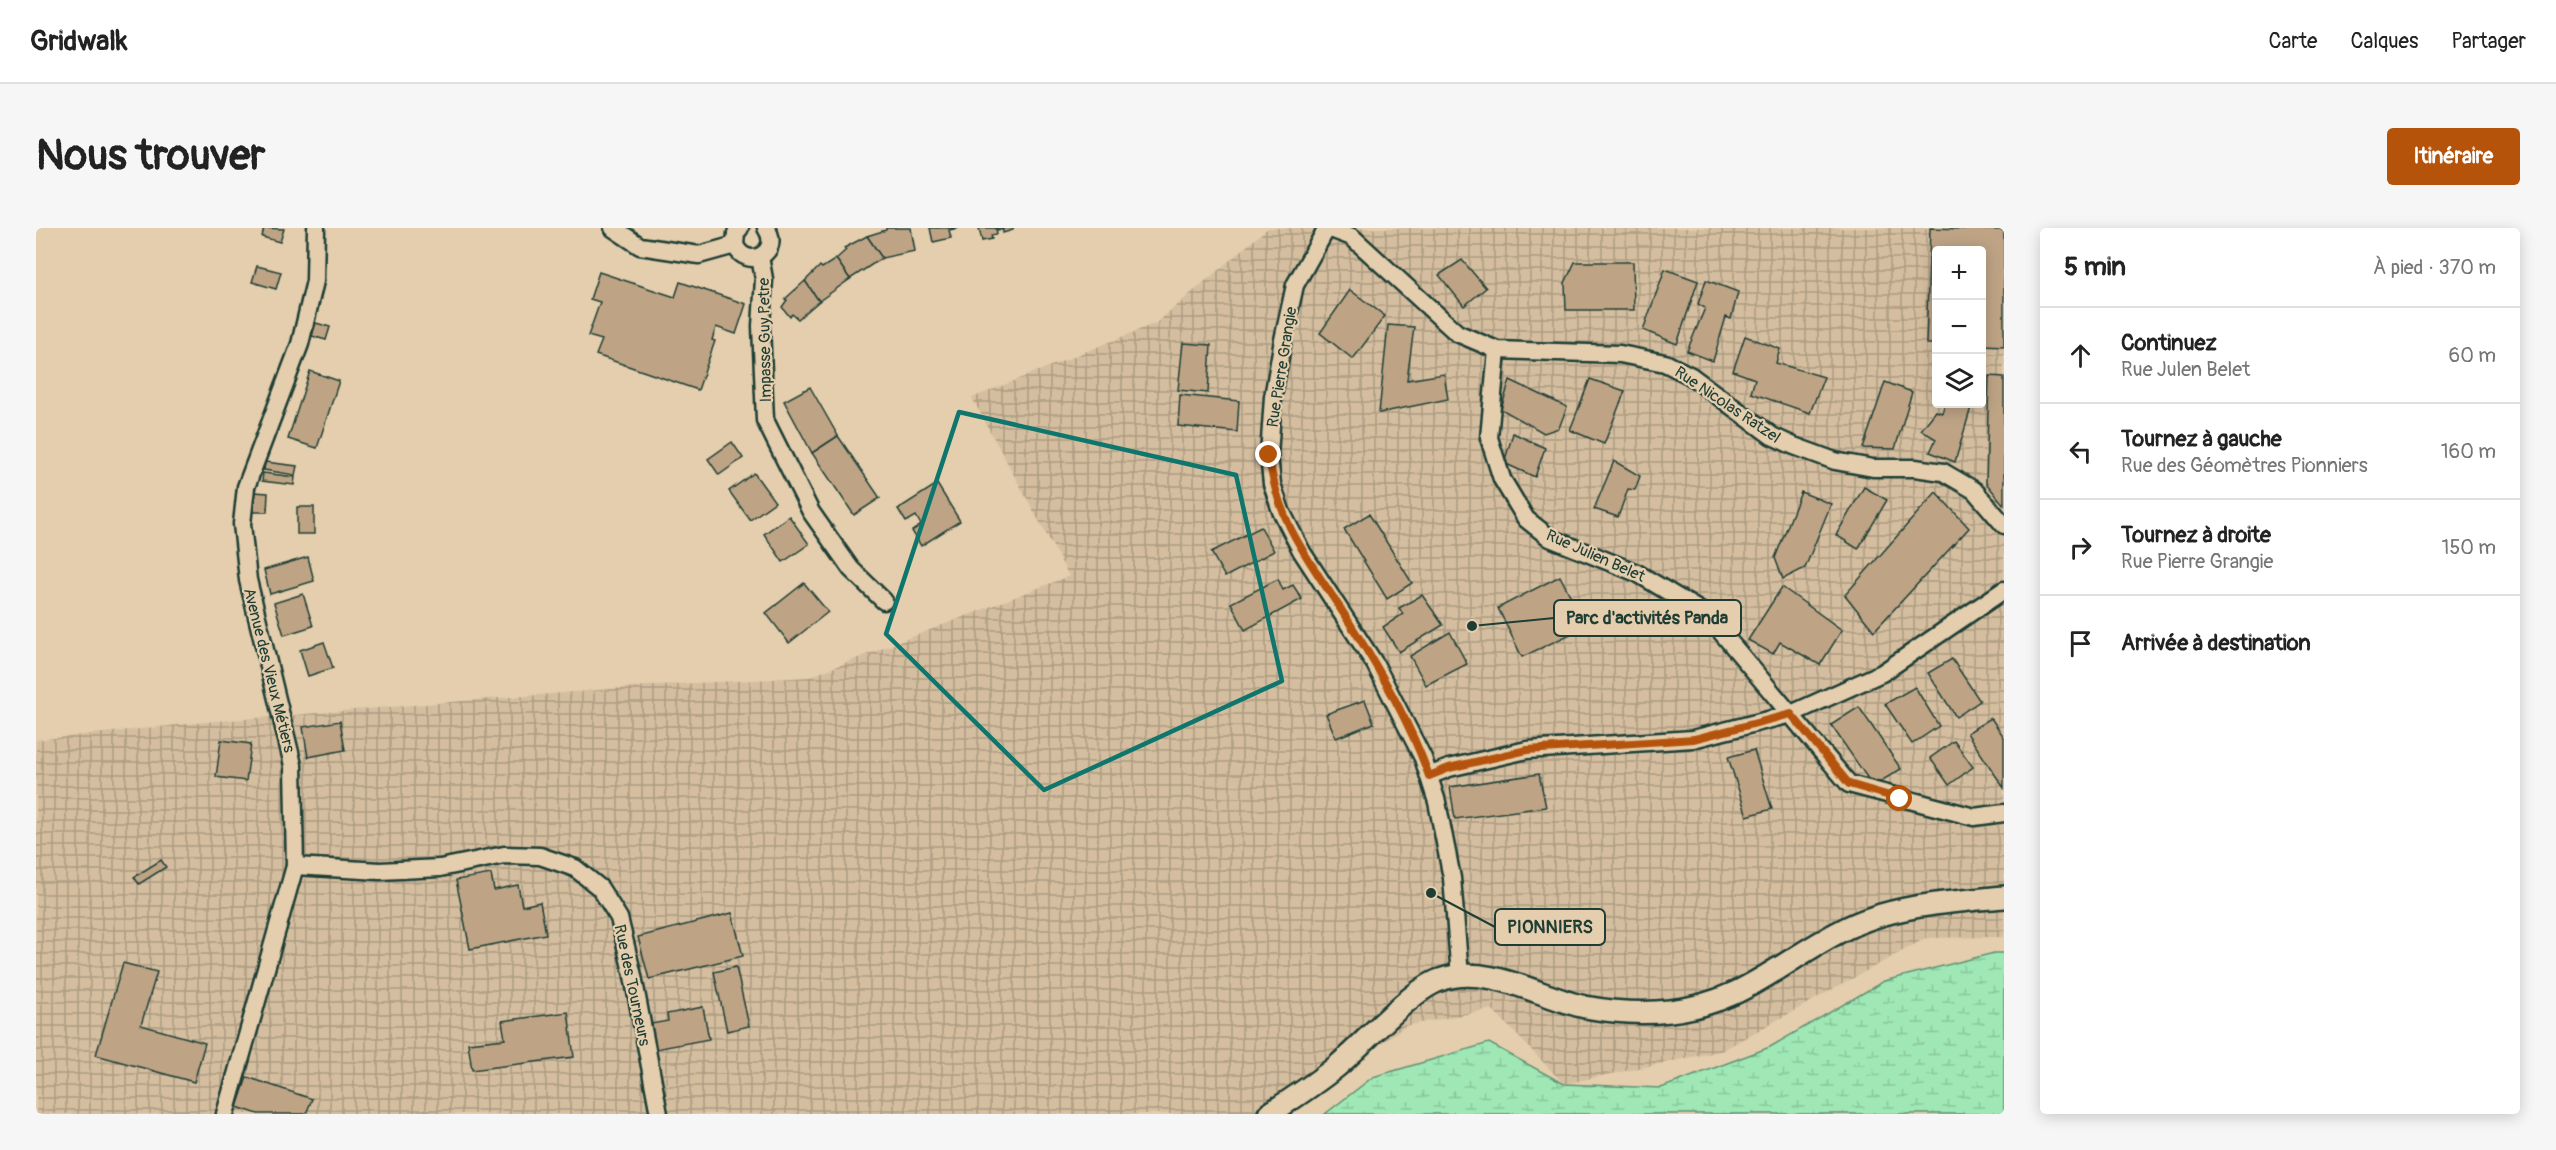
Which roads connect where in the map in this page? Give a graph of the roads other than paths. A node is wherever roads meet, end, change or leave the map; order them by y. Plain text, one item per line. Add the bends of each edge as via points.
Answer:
1 (316, 228) edge
2 (613, 228) edge
3 (740, 228) edge
4 (767, 228) edge
5 (1328, 228) edge
6 (735, 245) junction
7 (759, 257) junction
8 (1497, 350) junction
9 (2004, 525) edge
10 (2004, 590) edge
11 (884, 601) dead end
12 (1791, 714) junction
13 (1429, 776) junction
14 (2004, 813) edge
15 (295, 866) junction
16 (2004, 897) edge
17 (1460, 976) junction
18 (225, 1114) edge
19 (659, 1114) edge
20 (1269, 1114) edge

1 - 15 street, Avenue des Vieux Métiers via 315,281 300,344 246,487 242,524 248,580 293,765
2 - 6 street via 640,246 699,255
3 - 6 street
4 - 7 street via 771,245
5 - 8 street, Rue Nicolas Ratzel via 1352,237 1457,333
5 - 13 street, Rue Pierre Grangie via 1295,285 1272,409 1272,484 1302,552 1375,664
6 - 7 street via 747,258
7 - 11 street, Impasse Guy Petre via 764,279 761,326 765,420 811,512 851,569
8 - 9 street, Rue Nicolas Ratzel via 1620,354 1665,363 1691,376 1772,436 1794,446 1835,461 1873,468 1943,472 1974,490
8 - 12 street, Rue Julien Belet via 1489,438 1502,479 1526,519 1550,538 1637,573 1707,615
10 - 12 street via 1882,673
12 - 13 street via 1694,739 1527,750
12 - 14 street, Rue Julien Belet via 1849,784 1974,817
13 - 17 street, Rue Pierre Grangie via 1452,878
15 - 18 street, Avenue des Vieux Métiers
15 - 19 street, Rue des Tourneurs via 380,871 440,868 504,855 540,856 575,868 600,888 619,918
16 - 17 street via 1886,913 1841,931 1750,987 1711,1002 1669,1011 1584,1006 1482,976
17 - 20 street via 1439,980 1420,992 1336,1067

